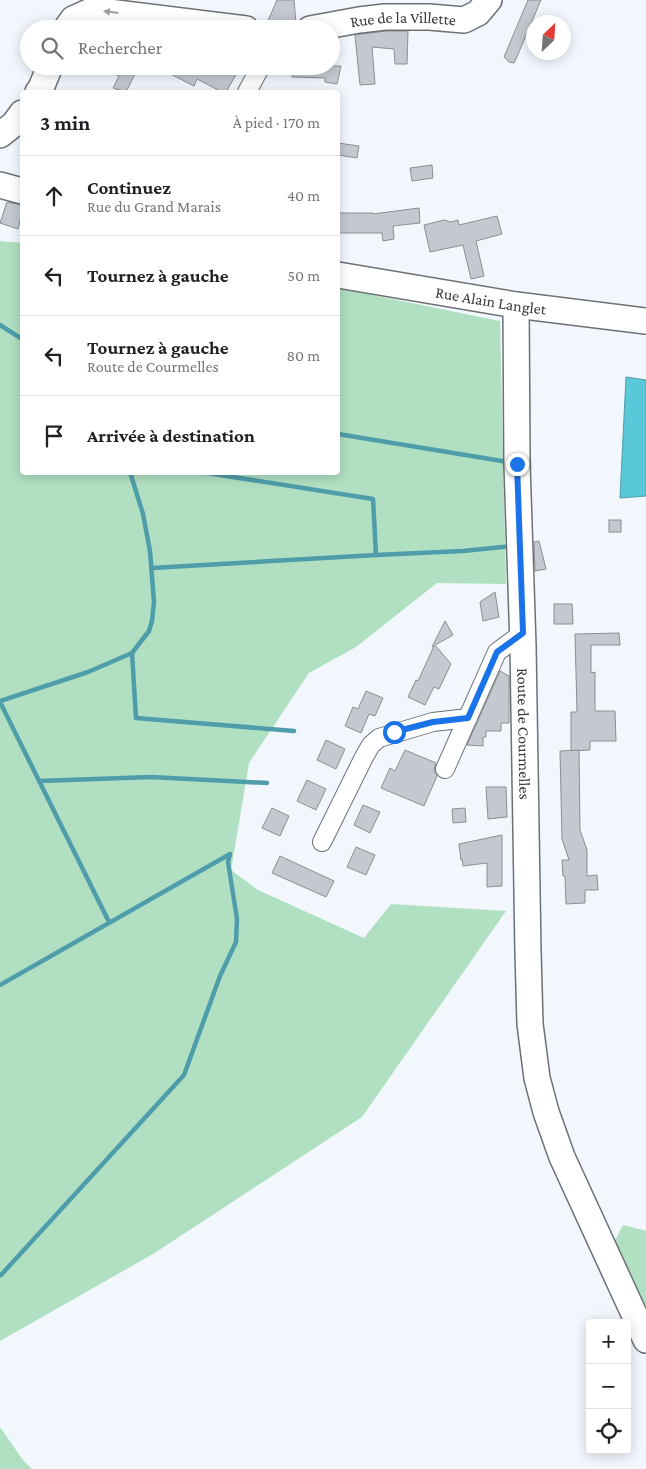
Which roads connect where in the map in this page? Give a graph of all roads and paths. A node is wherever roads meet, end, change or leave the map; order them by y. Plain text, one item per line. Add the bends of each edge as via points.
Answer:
1 (489, 0) edge
2 (72, 20) edge
3 (174, 20) edge
4 (340, 23) edge
5 (46, 75) edge
6 (256, 75) edge
7 (40, 90) edge
8 (248, 90) edge
9 (20, 116) edge
10 (0, 135) edge
11 (0, 184) edge
12 (20, 190) edge
13 (340, 275) edge
14 (516, 305) junction
15 (646, 320) edge
16 (523, 633) junction
17 (468, 718) junction
18 (445, 769) dead end
19 (322, 842) dead end
20 (646, 1340) edge

1 - 4 street, Rue de la Villette via 478,13 464,20 385,17
3 -> 2 street via 93,10
5 - 7 street
6 - 8 street
9 - 10 street
11 - 12 street
13 - 14 street, Rue Alain Langlet
14 - 15 street, Rue Alain Langlet
14 - 16 street, Route de Courmelles
16 - 17 street via 497,652
16 - 20 street, Route de Courmelles via 530,1024 537,1078 562,1157
17 - 18 street
17 - 19 street via 433,722 379,738 364,757

